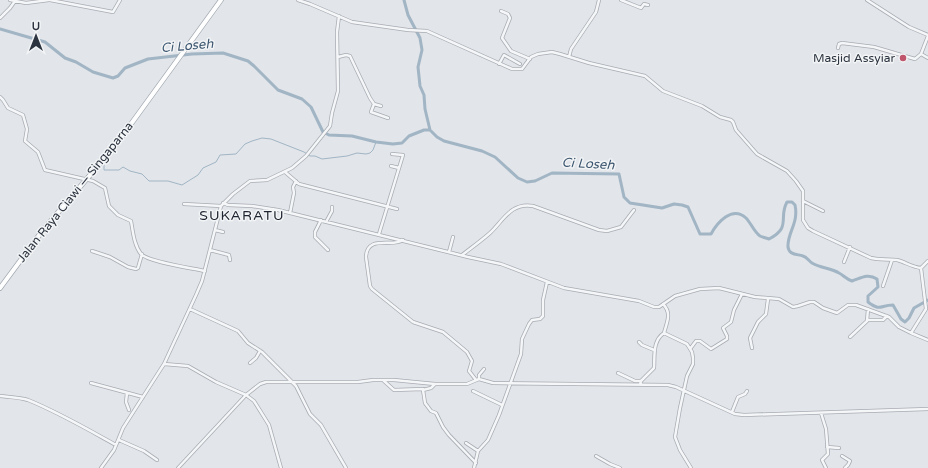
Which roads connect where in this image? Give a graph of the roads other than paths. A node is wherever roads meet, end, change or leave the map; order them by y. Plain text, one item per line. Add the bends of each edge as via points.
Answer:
1 (10, 0) edge
2 (49, 0) edge
3 (120, 0) edge
4 (221, 0) edge
5 (298, 0) edge
6 (599, 0) edge
7 (621, 0) edge
8 (867, 0) edge
9 (15, 1) junction
10 (648, 5) dead end
11 (501, 11) dead end
12 (339, 16) junction
13 (0, 18) edge
14 (928, 35) edge
15 (838, 48) dead end
16 (921, 54) junction
17 (338, 57) junction
18 (569, 57) junction
19 (928, 58) edge
20 (530, 59) junction
21 (499, 64) junction
22 (520, 64) dead end
23 (0, 97) edge
24 (374, 104) junction
25 (381, 106) dead end
26 (388, 118) dead end
27 (392, 154) dead end
28 (391, 166) dead end
29 (399, 168) junction
30 (285, 172) junction
31 (86, 180) junction
32 (296, 182) junction
33 (803, 201) junction
34 (184, 204) dead end
35 (222, 204) junction
36 (388, 206) junction
37 (332, 207) dead end
38 (397, 208) dead end
39 (634, 210) dead end
40 (823, 211) dead end
41 (290, 213) junction
42 (321, 220) junction
43 (326, 222) junction
44 (215, 230) junction
45 (223, 232) dead end
46 (379, 234) junction
47 (453, 237) dead end
48 (404, 240) junction
49 (850, 248) junction
50 (210, 250) junction
51 (328, 250) dead end
52 (92, 251) dead end
53 (449, 252) junction
54 (142, 254) junction
55 (461, 255) junction
56 (230, 260) dead end
57 (892, 260) junction
58 (928, 261) edge
59 (844, 262) dead end
60 (921, 268) junction
61 (205, 271) junction
62 (547, 282) junction
63 (883, 286) dead end
64 (0, 288) edge
65 (742, 294) junction
66 (768, 299) junction
67 (663, 304) junction
68 (190, 309) junction
69 (868, 309) junction
70 (887, 316) junction
71 (867, 320) junction
72 (664, 333) junction
73 (911, 333) junction
74 (850, 337) dead end
75 (928, 340) edge
76 (639, 342) dead end
77 (752, 348) dead end
78 (690, 349) junction
79 (654, 350) junction
80 (260, 351) junction
81 (250, 363) dead end
82 (164, 364) junction
83 (484, 368) dead end
84 (618, 373) dead end
85 (477, 379) junction
86 (383, 380) junction
87 (291, 381) junction
88 (641, 381) junction
89 (511, 383) junction
90 (91, 384) dead end
91 (435, 384) junction
92 (640, 385) junction
93 (424, 389) junction
94 (684, 390) junction
95 (473, 391) dead end
96 (747, 391) dead end
97 (127, 393) junction
98 (246, 395) junction
99 (0, 396) edge
100 (143, 397) junction
101 (502, 406) junction
102 (928, 409) edge
103 (129, 410) dead end
104 (732, 412) junction
105 (820, 413) junction
106 (119, 440) junction
107 (466, 443) dead end
108 (116, 445) junction
109 (827, 447) junction
110 (839, 448) dead end
111 (478, 451) junction
112 (596, 456) dead end
113 (842, 456) dead end
114 (157, 460) dead end
115 (476, 463) junction
116 (101, 468) edge
117 (178, 468) edge
118 (281, 468) edge
119 (346, 468) edge
120 (474, 468) edge
121 (620, 468) edge
122 (691, 468) edge
123 (826, 468) edge
124 (845, 468) edge

1 - 9 street
2 - 3 street via 113,12
2 - 9 street via 26,3
4 - 31 main road, Jalan Raya Ciawi — Singaparna via 115,146
5 - 12 street
6 - 18 street via 596,12 571,49
7 - 10 street via 640,8 644,4
8 - 14 street
9 - 13 street
11 - 20 street via 510,17 502,38 511,51
12 - 17 street via 336,32
12 - 21 street via 352,22 427,31
14 - 16 street
15 - 16 street via 842,43 874,47 913,59
16 - 19 street
17 - 24 street via 350,56
17 - 30 street via 338,91 331,125 307,155
18 - 20 street via 552,52 538,54
18 - 33 street via 645,76 664,91 731,120 736,130 757,154 783,168 796,181 803,191
20 - 21 street via 519,69
21 - 22 street via 504,55
23 - 31 street via 8,108 23,115 27,129 25,141 38,152 45,170
24 - 25 street
24 - 26 street via 371,112
27 - 29 street via 403,155
28 - 29 street
29 - 36 street
30 - 32 street
30 - 35 street via 267,180 250,181
31 - 54 street via 95,181 105,188 108,206 130,220
31 - 64 main road, Jalan Raya Ciawi — Singaparna via 43,230
32 - 36 street
32 - 41 street via 293,186
33 - 40 street
33 - 49 street via 802,216 808,228
34 - 35 street
35 - 41 street via 265,207
35 - 44 street
36 - 38 street
36 - 46 street
37 - 43 street
39 - 55 street via 621,227 604,231 533,206 521,205 513,209 491,232
41 - 42 street
42 - 43 street
42 - 51 street via 315,237
43 - 46 street
44 - 45 street
44 - 50 street
46 - 48 street
47 - 53 street
48 - 53 street
48 - 85 street via 399,243 379,243 368,248 366,257 370,286 413,322 441,331 467,352 472,361 469,371
49 - 57 street via 879,260
49 - 59 street
50 - 56 street via 229,255
50 - 61 street
52 - 54 street via 136,270
53 - 55 street
54 - 61 street via 157,261
55 - 62 street via 508,265
57 - 60 street
57 - 63 street
58 - 60 street
60 - 73 street via 926,310
61 - 68 street
62 - 67 street via 654,307
62 - 89 street via 543,316 529,324 522,339 521,354
65 - 66 street
65 - 67 street via 719,288 700,289 675,296
65 - 78 street via 731,321 723,328 727,339 711,349 696,341
66 - 69 street via 779,299 796,307 814,302 837,313 850,304
66 - 77 street via 766,314 758,322 750,338
67 - 72 street via 669,313
68 - 80 street via 238,331 248,343
68 - 82 street
69 - 70 street
69 - 71 street
70 - 71 street via 883,320
70 - 73 street via 899,327
71 - 74 street
72 - 78 street via 685,342
72 - 79 street
73 - 75 street
76 - 79 street
78 - 94 street via 693,364
79 - 88 street via 654,368
80 - 81 street
80 - 87 street
82 - 98 street via 188,366
82 - 100 street
83 - 85 street
84 - 88 street
85 - 89 street
85 - 91 street via 467,384
86 - 87 street
86 - 91 street
86 - 93 street via 394,390
87 - 98 street via 266,382
87 - 119 street
88 - 92 street
89 - 92 street
89 - 101 street
90 - 97 street
91 - 93 street
92 - 94 street via 668,385
93 - 115 street via 425,403 436,413 455,443
94 - 104 street
94 - 122 street via 675,437
95 - 101 street
96 - 104 street via 738,397
97 - 100 street
97 - 103 street via 126,402
98 - 117 street
98 - 118 street via 254,400 270,424
99 - 108 street via 23,399 53,411
100 - 106 street via 123,428
101 - 111 street via 488,440
102 - 105 street
104 - 105 street via 744,415
105 - 109 street via 826,428
106 - 108 street
106 - 114 street
107 - 111 street
108 - 116 street
109 - 110 street
109 - 123 street via 827,455 822,460
111 - 115 street
112 - 121 street
113 - 124 street via 850,460
115 - 120 street

